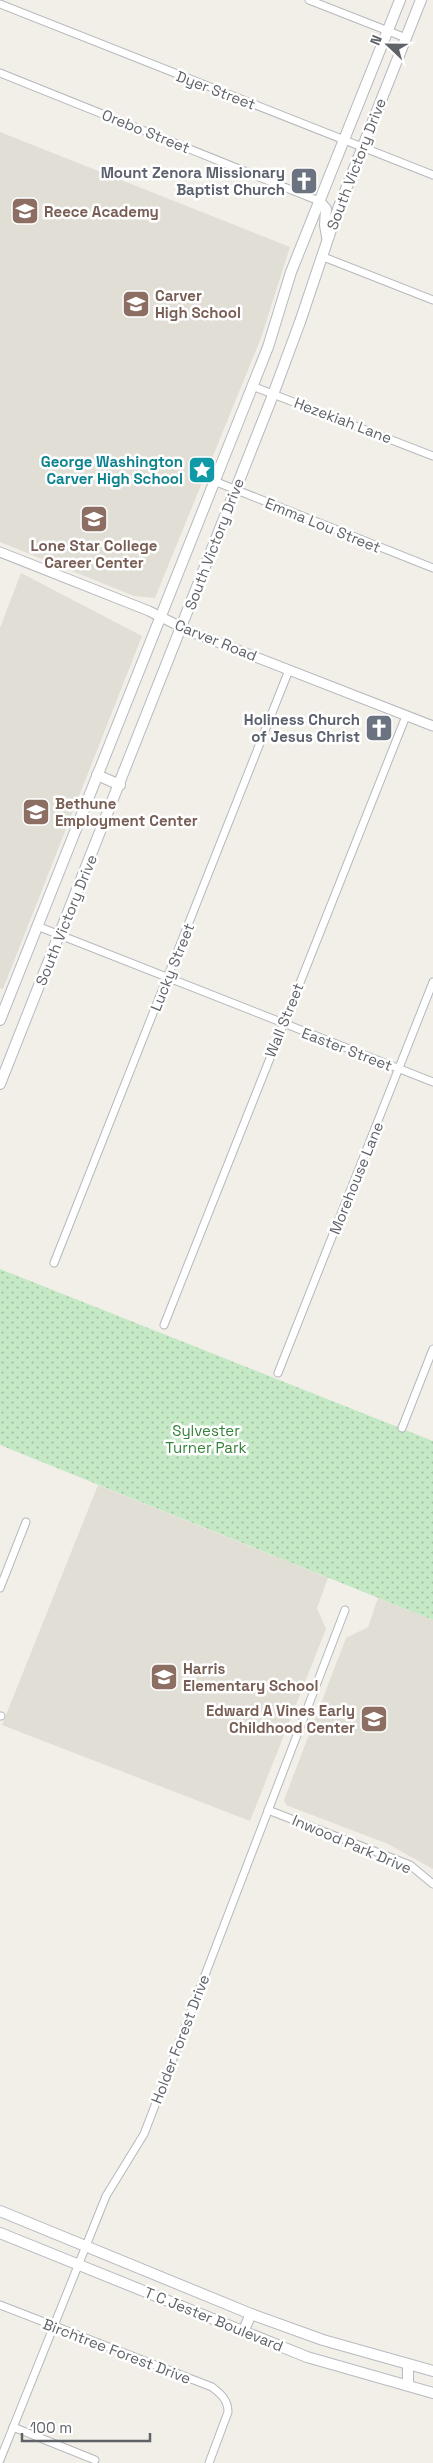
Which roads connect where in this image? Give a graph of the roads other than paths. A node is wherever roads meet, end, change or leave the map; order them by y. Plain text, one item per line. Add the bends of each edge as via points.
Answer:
1 (309, 0) edge
2 (400, 0) edge
3 (421, 0) edge
4 (0, 4) edge
5 (388, 31) junction
6 (406, 38) junction
7 (0, 73) edge
8 (345, 140) junction
9 (363, 147) junction
10 (433, 175) edge
11 (319, 201) junction
12 (328, 238) junction
13 (321, 256) junction
14 (433, 300) edge
15 (252, 386) junction
16 (273, 393) junction
17 (433, 456) edge
18 (214, 481) junction
19 (235, 490) junction
20 (0, 552) edge
21 (433, 568) edge
22 (160, 616) junction
23 (182, 627) junction
24 (289, 670) junction
25 (406, 716) junction
26 (433, 726) edge
27 (97, 775) junction
28 (120, 785) junction
29 (37, 926) junction
30 (61, 935) junction
31 (168, 977) junction
32 (433, 982) edge
33 (0, 1020) edge
34 (282, 1024) junction
35 (400, 1069) junction
36 (433, 1082) edge
37 (0, 1084) edge
38 (54, 1263) dead end
39 (164, 1325) dead end
40 (433, 1349) edge
41 (278, 1373) dead end
42 (402, 1428) dead end
43 (26, 1522) dead end
44 (0, 1588) edge
45 (345, 1610) dead end
46 (268, 1810) junction
47 (433, 1884) edge
48 (0, 2212) edge
49 (0, 2233) edge
50 (86, 2245) junction
51 (78, 2263) junction
52 (0, 2305) edge
53 (251, 2314) junction
54 (53, 2327) junction
55 (243, 2332) junction
56 (408, 2364) junction
57 (433, 2371) edge
58 (408, 2384) junction
59 (433, 2393) edge
60 (13, 2427) junction
61 (0, 2460) edge
62 (95, 2460) dead end
63 (209, 2463) edge

1 - 5 street
2 - 5 main road, South Victory Drive
3 - 6 main road, South Victory Drive
4 - 8 street, Dyer Street
5 - 6 street
5 - 8 main road, South Victory Drive
6 - 9 main road, South Victory Drive
7 - 11 street, Orebo Street
8 - 9 street, Dyer Street
8 - 11 main road, South Victory Drive
9 - 10 street, Dyer Street
9 - 12 main road, South Victory Drive
11 - 12 main road via 326,209
11 - 15 main road, South Victory Drive
12 - 13 main road, South Victory Drive
13 - 14 street
13 - 16 main road, South Victory Drive
15 - 16 street, Hezekiah Lane
15 - 18 main road, South Victory Drive
16 - 17 street, Hezekiah Lane
16 - 19 main road, South Victory Drive
18 - 19 street, Emma Lou Street
18 - 22 main road, South Victory Drive
19 - 21 street, Emma Lou Street
19 - 23 main road, South Victory Drive
20 - 22 street, Carver Road
22 - 23 street, Carver Road
22 - 27 main road, South Victory Drive
23 - 24 street, Carver Road
23 - 28 main road, South Victory Drive
24 - 25 street, Carver Road
24 - 31 street, Lucky Street
25 - 26 street, Carver Road
25 - 34 street, Wall Street
27 - 28 main road
27 - 29 main road, South Victory Drive
28 - 30 main road, South Victory Drive
29 - 30 street, Easter Street
29 - 33 main road, South Victory Drive
30 - 31 street, Easter Street
30 - 37 main road, South Victory Drive
31 - 34 street, Easter Street
31 - 38 street, Lucky Street
32 - 35 street, Morehouse Lane
34 - 35 street, Easter Street
34 - 39 street, Wall Street
35 - 36 street, Easter Street
35 - 41 street, Morehouse Lane
40 - 42 street
43 - 44 street
45 - 46 street, Holder Forest Drive
46 - 47 street, Inwood Park Drive via 410,1865
46 - 50 street, Holder Forest Drive via 144,2134 106,2196
48 - 50 main road, T C Jester Boulevard
49 - 51 main road, T C Jester Boulevard
50 - 51 street, Holder Forest Drive
50 - 53 main road, T C Jester Boulevard
51 - 54 street, Holder Forest Drive
51 - 55 main road, T C Jester Boulevard
52 - 54 street, Birchtree Forest Drive
53 - 55 main road
53 - 56 main road, T C Jester Boulevard via 323,2340
54 - 60 street, Holder Forest Drive
54 - 63 street, Birchtree Forest Drive via 212,2387 228,2404 228,2412
55 - 58 main road, T C Jester Boulevard via 307,2357
56 - 57 main road, T C Jester Boulevard
56 - 58 main road
58 - 59 main road, T C Jester Boulevard
60 - 61 street, Holder Forest Drive
60 - 62 street

